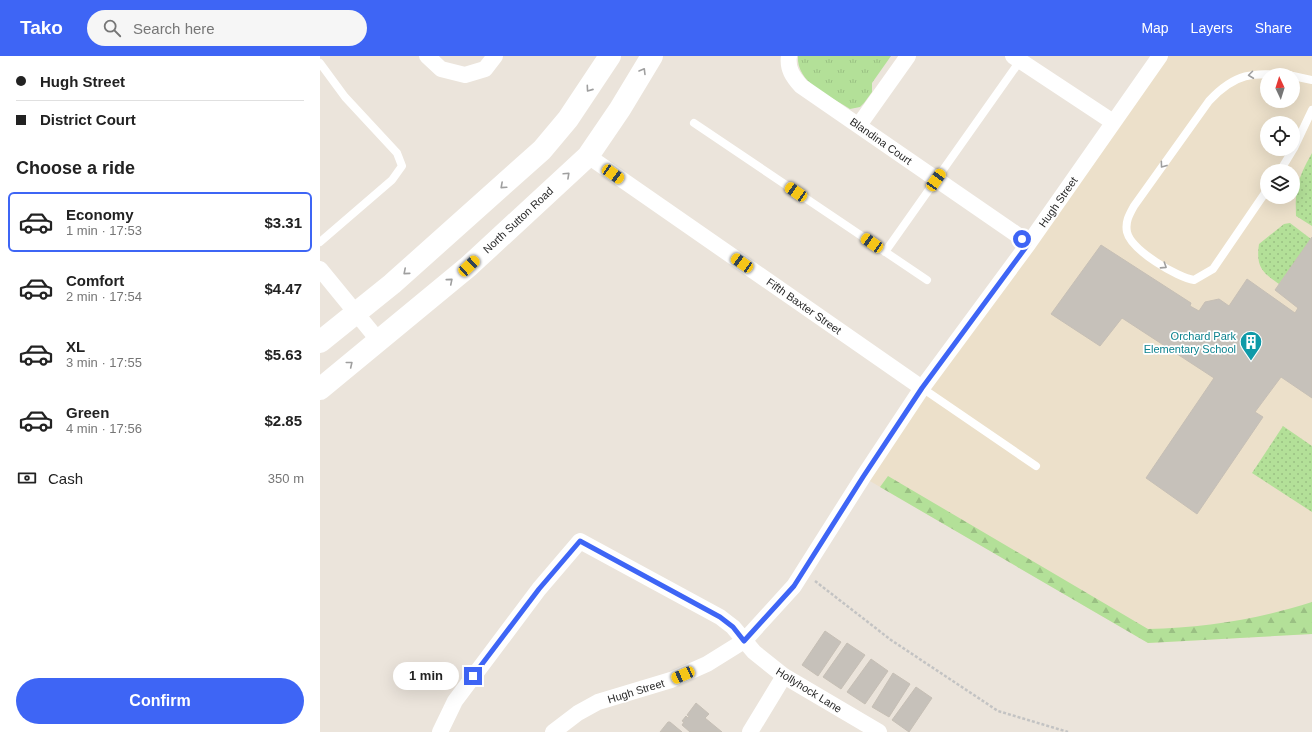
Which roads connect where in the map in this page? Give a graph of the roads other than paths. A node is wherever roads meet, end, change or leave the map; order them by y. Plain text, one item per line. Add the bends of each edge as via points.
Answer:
1 (428, 56) edge
2 (495, 56) edge
3 (610, 56) edge
4 (652, 56) edge
5 (789, 56) edge
6 (908, 56) edge
7 (1160, 56) edge
8 (1019, 58) edge
9 (320, 64) edge
10 (1260, 75) edge
11 (1300, 77) edge
12 (1312, 80) edge
13 (1312, 110) edge
14 (1113, 122) junction
15 (694, 123) dead end
16 (859, 125) junction
17 (588, 156) junction
18 (1284, 164) edge
19 (936, 180) junction
20 (1260, 200) edge
21 (320, 242) edge
22 (1029, 243) junction
23 (885, 252) junction
24 (320, 269) edge
25 (927, 280) dead end
26 (355, 312) junction
27 (379, 341) junction
28 (320, 342) edge
29 (922, 388) junction
30 (320, 389) edge
31 (1036, 466) dead end
32 (744, 641) junction
33 (784, 676) junction
34 (440, 732) edge
35 (553, 732) edge
36 (750, 732) edge
37 (879, 732) edge

1 - 2 street via 441,69 466,75 485,69
3 -> 26 main road via 568,119 542,150 392,284
17 -> 4 main road, North Sutton Road
5 - 16 street, Blandina Court via 792,75 801,86
6 - 16 street
7 - 14 street, Hugh Street
8 - 14 street
8 - 19 lane
9 - 21 lane via 345,97 397,153 402,166 392,180
10 -> 20 lane via 1249,75 1233,80 1209,101 1134,206 1126,221 1127,234 1136,247 1159,263 1183,278 1194,280 1213,269
11 - 12 lane
13 - 18 lane
14 - 22 street, Hugh Street
15 - 23 lane
16 - 19 street, Blandina Court
27 -> 17 main road, North Sutton Road via 469,266
17 - 29 street, Fifth Baxter Street
19 - 22 street, Blandina Court
19 - 23 lane
22 - 29 street, Hugh Street
23 - 25 lane
24 - 26 street
26 - 27 street
26 - 28 main road
30 -> 27 main road, North Sutton Road
29 - 31 lane
29 - 32 street, Hugh Street via 794,586
32 - 33 street, Hollyhock Lane
32 - 34 street, Hollyhock Lane via 733,627 720,617 580,541 539,589 454,701
32 - 35 street, Hugh Street via 707,664 671,680 598,702
33 - 36 street
33 - 37 street, Hollyhock Lane

